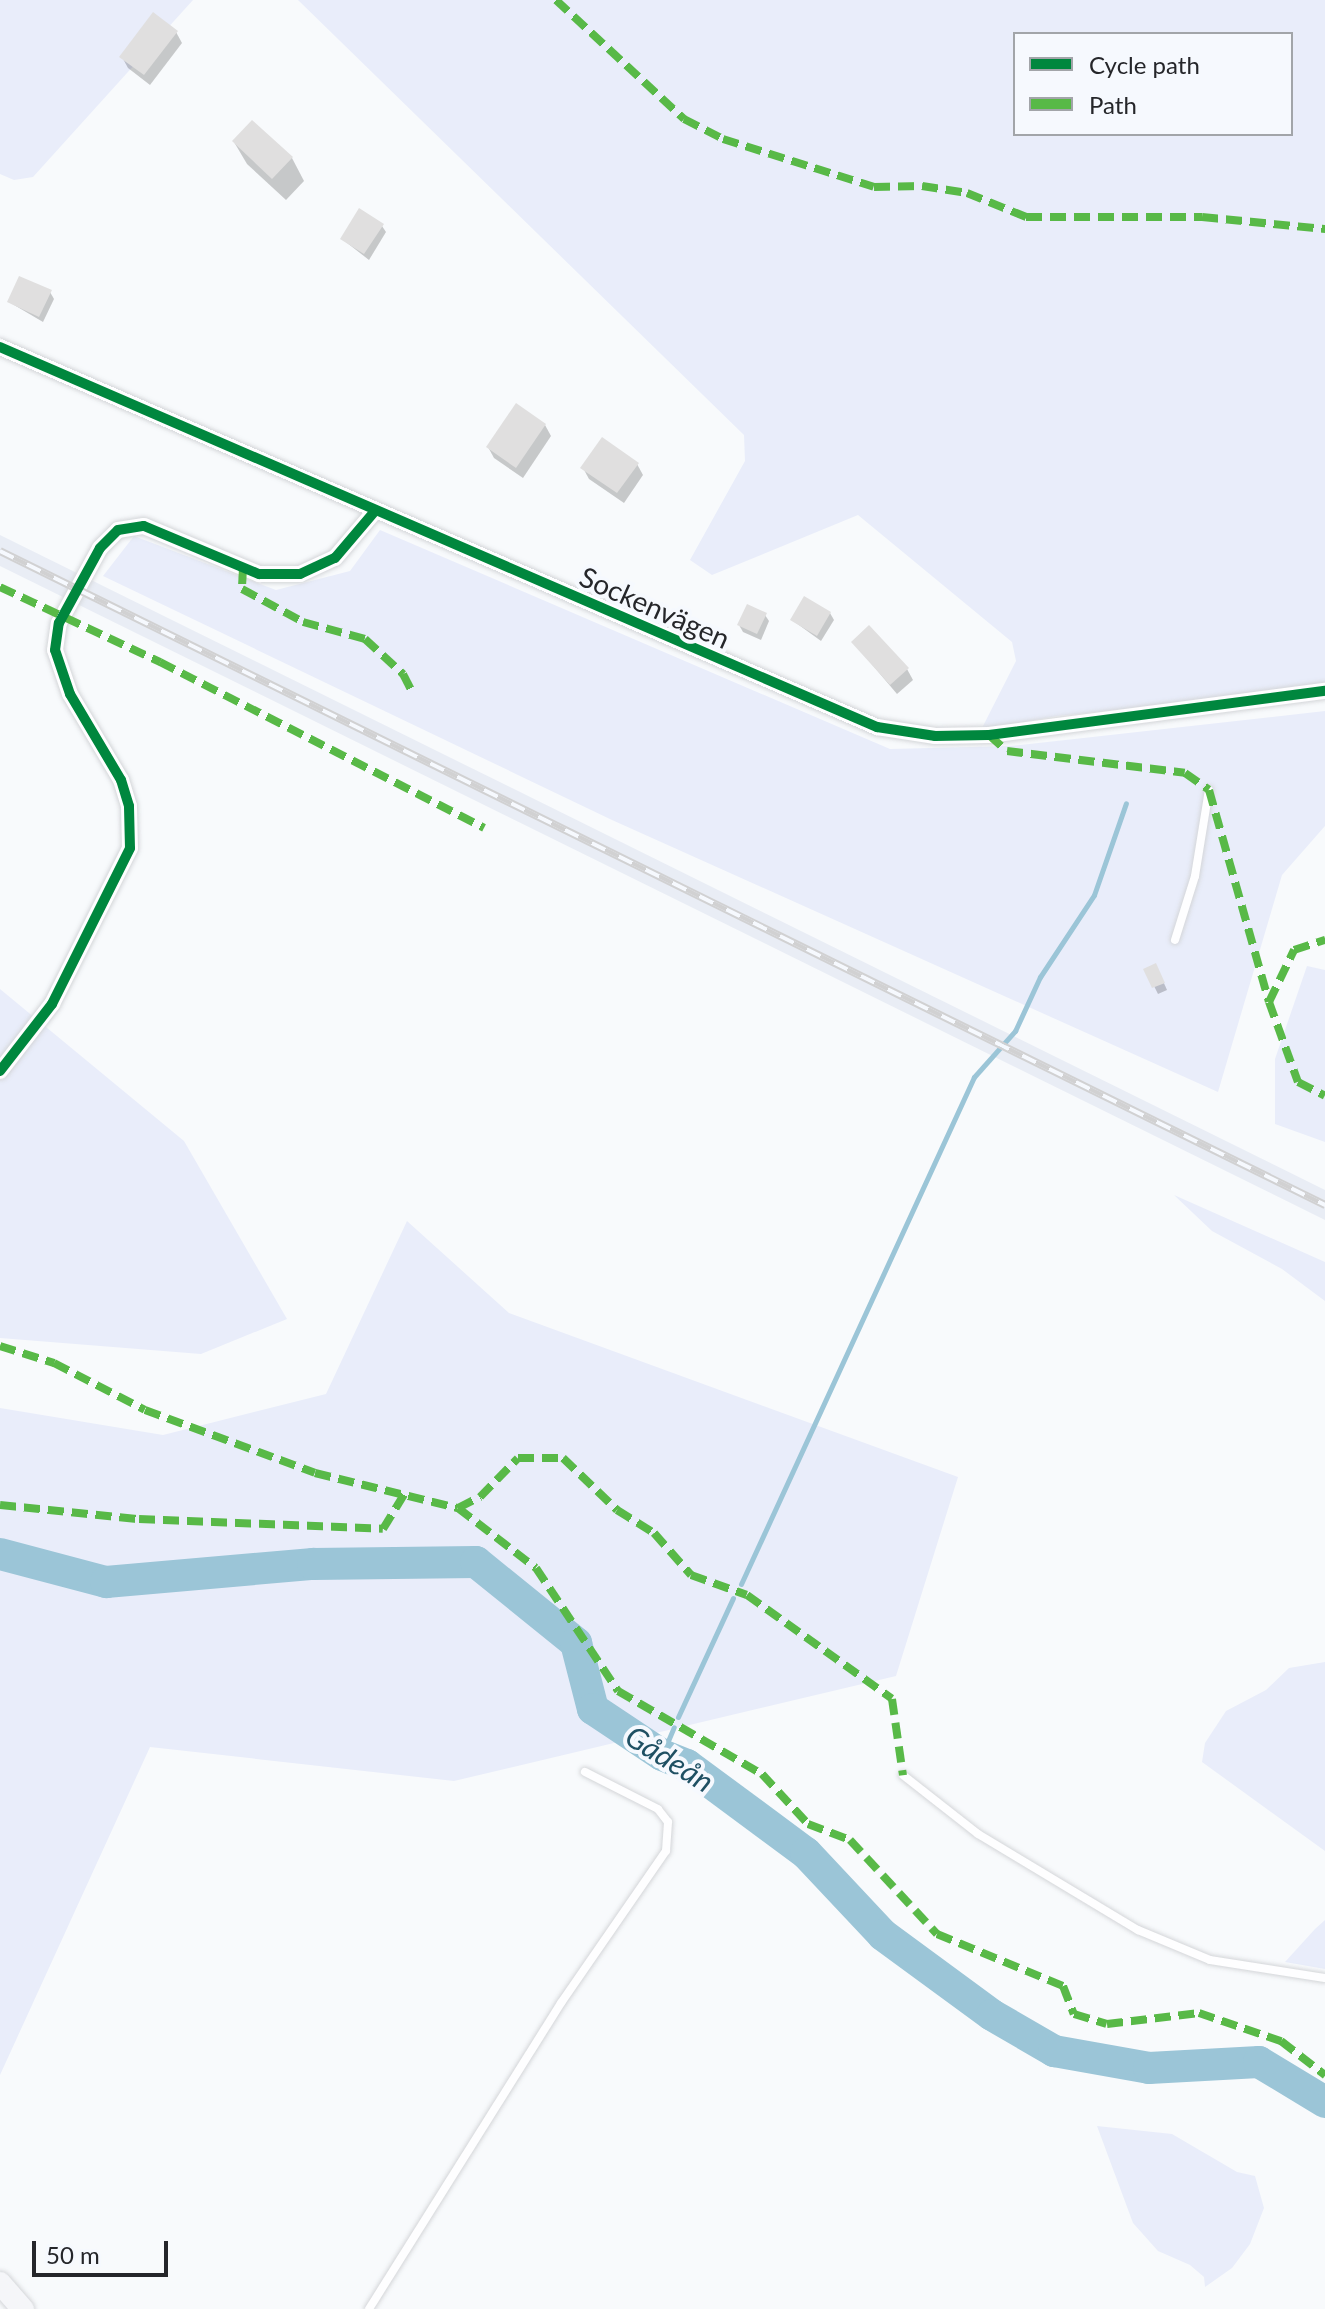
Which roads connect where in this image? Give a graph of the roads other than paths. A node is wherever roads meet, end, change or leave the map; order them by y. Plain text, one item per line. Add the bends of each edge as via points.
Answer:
1 (0, 347) edge
2 (375, 511) junction
3 (1325, 691) edge
4 (1209, 790) dead end
5 (1175, 940) dead end
6 (0, 1071) edge
7 (585, 1772) dead end
8 (903, 1775) dead end
9 (1325, 1978) edge
10 (0, 2283) edge
11 (23, 2309) edge
12 (369, 2309) edge

1 - 2 street, Sockenvägen
2 - 3 street, Sockenvägen via 774,686 903,733 989,735
2 - 6 street via 335,558 300,574 259,574 144,526 118,530 100,548 62,617 55,650 70,694 121,780 129,806 130,848 52,1004
4 - 5 lane via 1195,876
7 - 12 lane via 658,1809 668,1822 666,1851 561,2003
8 - 9 lane via 978,1834 1138,1930 1210,1960
10 - 11 street

